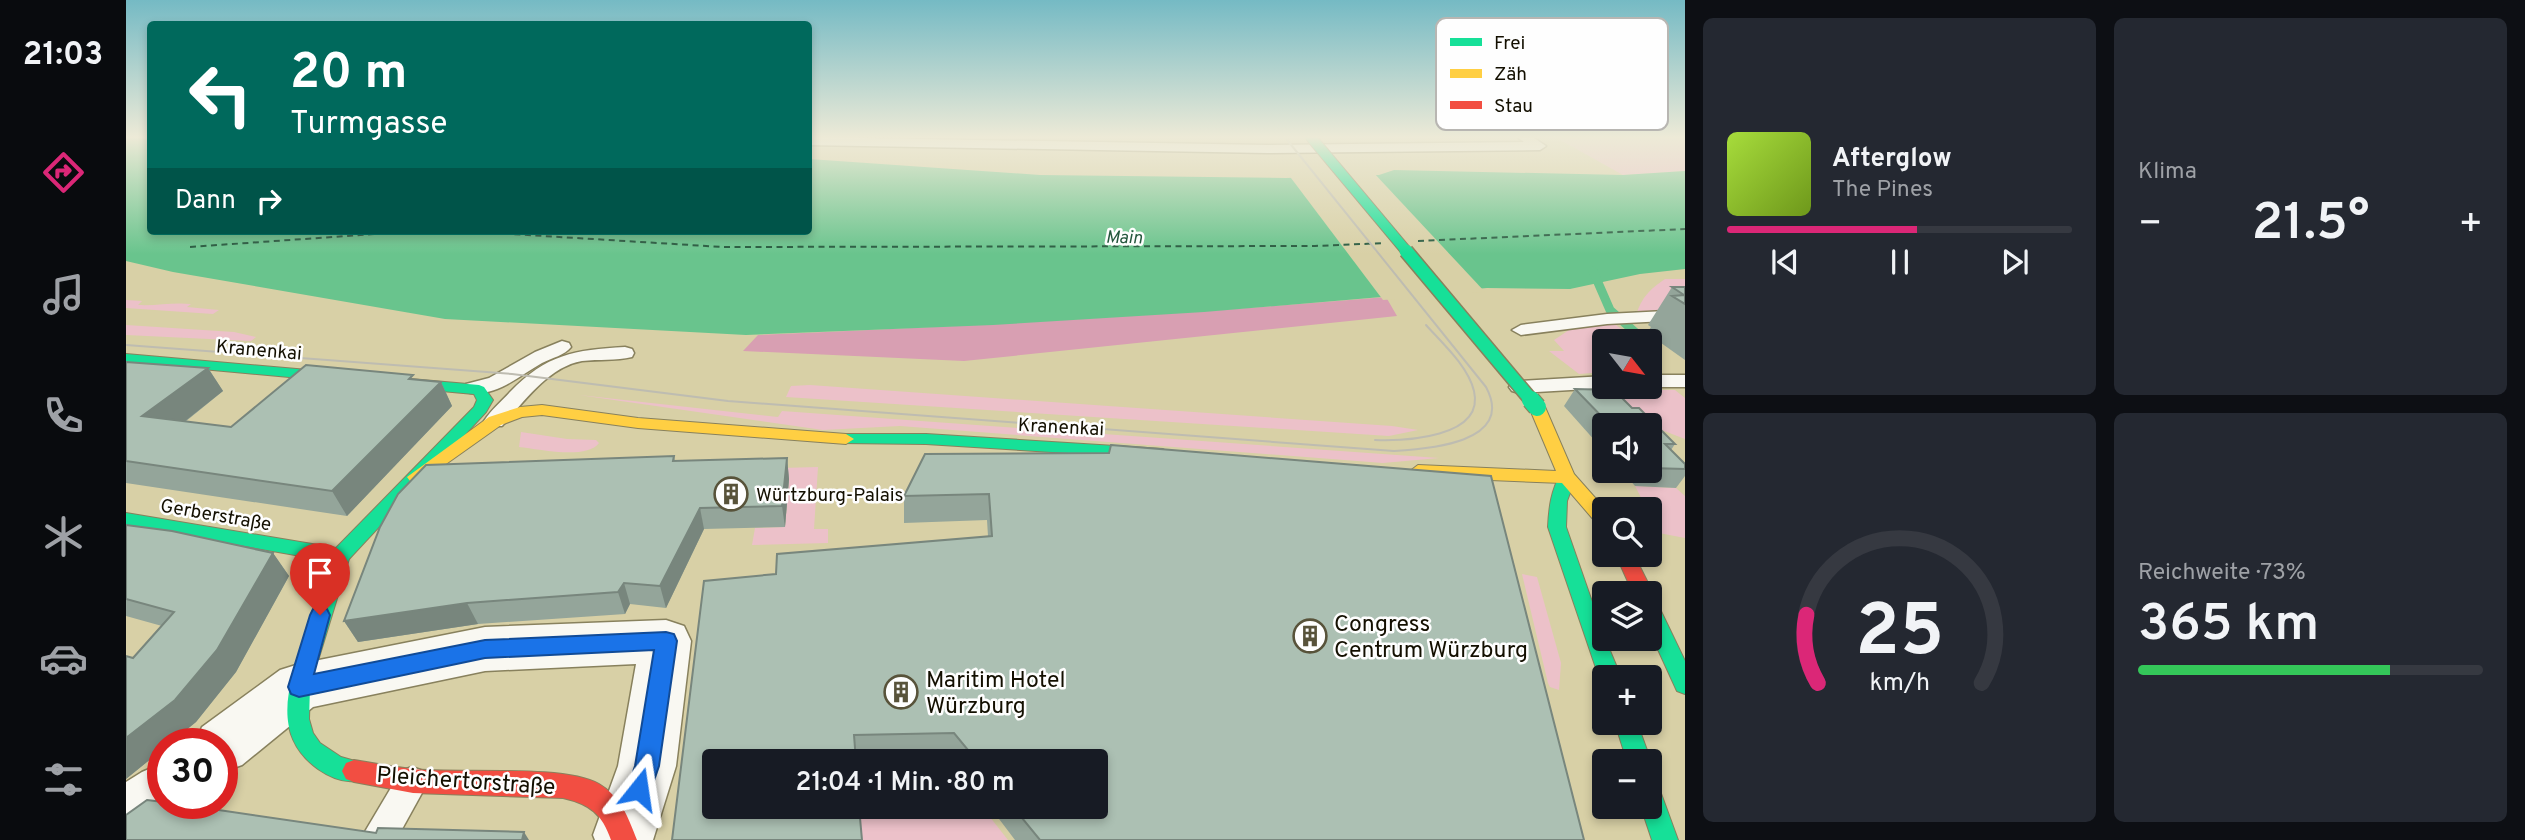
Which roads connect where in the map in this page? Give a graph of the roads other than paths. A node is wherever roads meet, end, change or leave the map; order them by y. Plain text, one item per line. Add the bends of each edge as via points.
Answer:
1 (1343, 175) edge
2 (1685, 315) edge
3 (1521, 330) dead end
4 (562, 347) dead end
5 (625, 353) dead end
6 (126, 358) edge
7 (1662, 381) edge
8 (1685, 381) edge
9 (1592, 383) edge
10 (472, 388) junction
11 (1510, 388) dead end
12 (555, 410) joint
13 (495, 421) junction
14 (1173, 455) edge
15 (1396, 470) edge
16 (416, 477) junction
17 (1567, 477) junction
18 (1592, 506) edge
19 (126, 519) edge
20 (340, 556) junction
21 (1662, 635) edge
22 (1606, 665) edge
23 (1685, 684) edge
24 (299, 687) junction
25 (238, 734) edge
26 (413, 781) junction
27 (147, 803) edge
28 (126, 818) edge
29 (1658, 819) edge
30 (624, 838) edge
31 (377, 840) edge
32 (1665, 840) edge

1 - 17 street, bridge via 1536,407
2 - 3 lane
4 - 10 lane via 530,361 503,381
5 - 13 lane via 564,360 537,379
6 - 10 street, Kranenkai
7 - 8 lane
9 - 11 lane
10 - 16 street, Pleichertorstraße via 484,395 481,409
12 - 13 street, Pleichertorstraße via 520,412
12 - 14 street, Kranenkai via 638,423 831,439 926,439
13 - 16 street, Pleichertorstraße
15 - 17 street
16 - 20 street, Pleichertorstraße
17 - 18 street
17 - 22 street via 1558,501 1557,527
19 - 20 street, Gerberstraße
20 - 24 street, Pleichertorstraße
21 - 23 street
24 - 25 street
24 - 26 street, Pleichertorstraße via 298,719 312,751 336,768
24 - 30 street via 485,649 666,641 647,766
26 - 30 street, Pleichertorstraße via 563,786 591,793 615,815
26 - 31 lane
27 - 28 street
29 - 32 street

